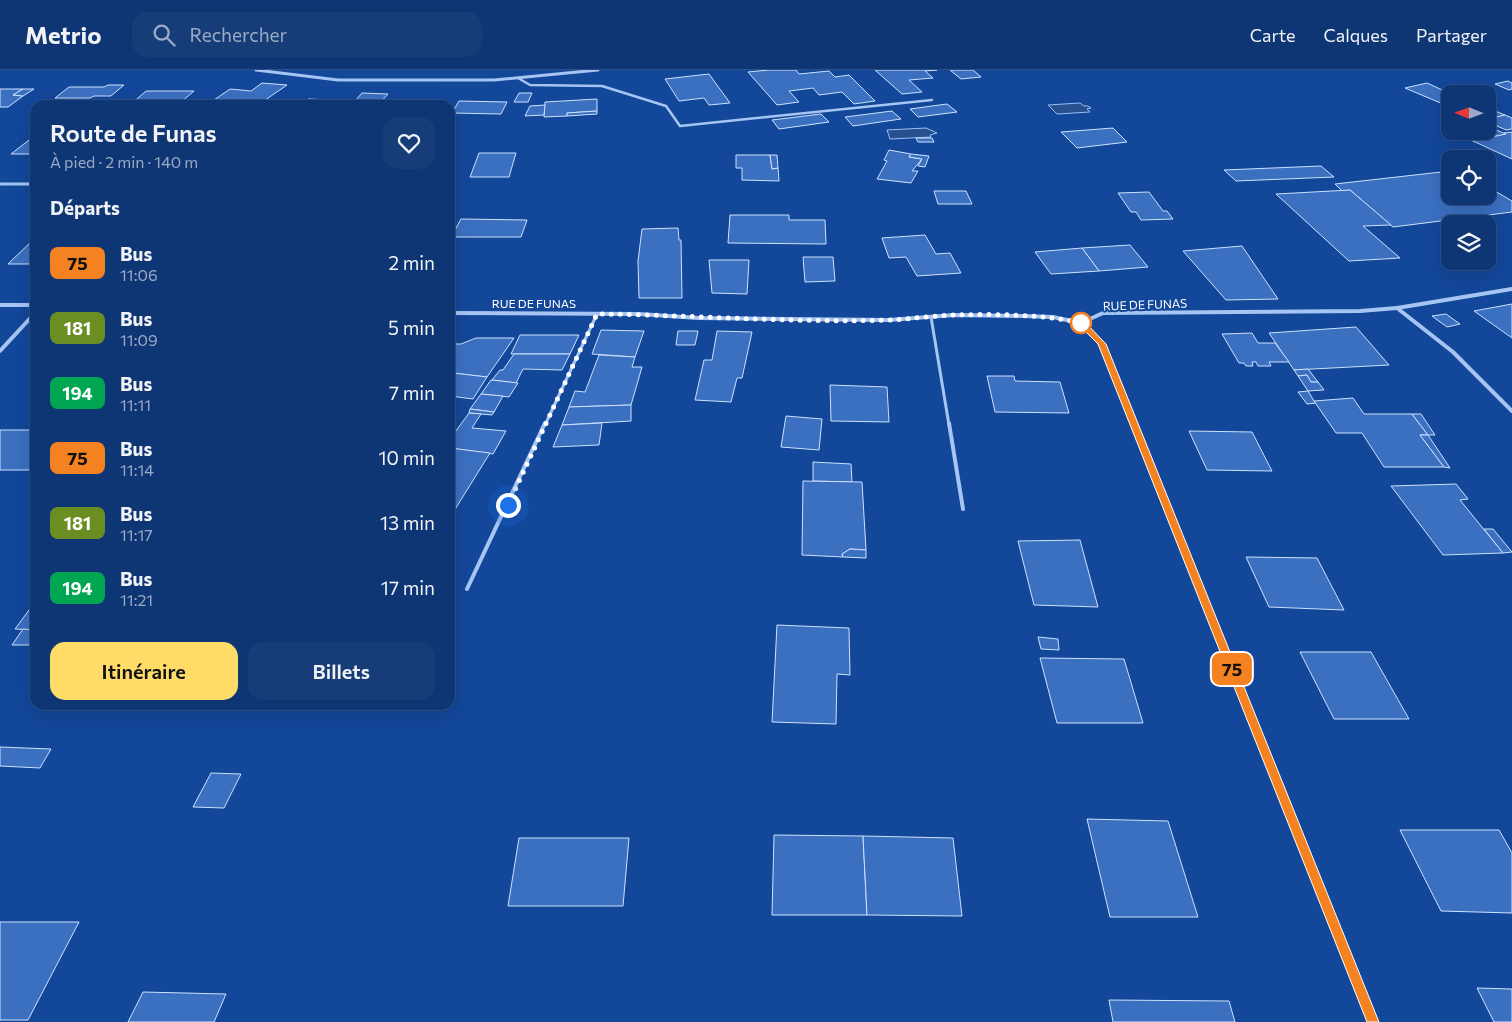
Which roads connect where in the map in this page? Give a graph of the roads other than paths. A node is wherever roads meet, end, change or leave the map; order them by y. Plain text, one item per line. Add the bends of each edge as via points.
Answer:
1 (256, 70) edge
2 (598, 70) edge
3 (518, 78) junction
4 (932, 100) dead end
5 (0, 184) edge
6 (30, 184) edge
7 (1512, 289) edge
8 (0, 305) edge
9 (30, 305) edge
10 (1398, 308) junction
11 (455, 313) edge
12 (597, 314) junction
13 (931, 316) junction
14 (30, 318) edge
15 (1081, 323) junction
16 (0, 350) edge
17 (1512, 411) edge
18 (963, 509) dead end
19 (468, 589) dead end
20 (1372, 1022) edge

1 - 3 street via 338,80
2 - 3 street
3 - 4 lane via 530,85 602,86 666,106 680,126
5 - 6 street
7 - 10 street, RUE DE FUNAS
8 - 9 street
10 - 15 street, RUE DE FUNAS via 1103,313
10 - 17 street via 1453,352
11 - 12 street, RUE DE FUNAS
12 - 13 street, RUE DE FUNAS via 870,320
12 - 19 lane
13 - 15 street, RUE DE FUNAS via 1053,317
13 - 18 lane
14 - 16 street
15 - 20 street via 1102,344

